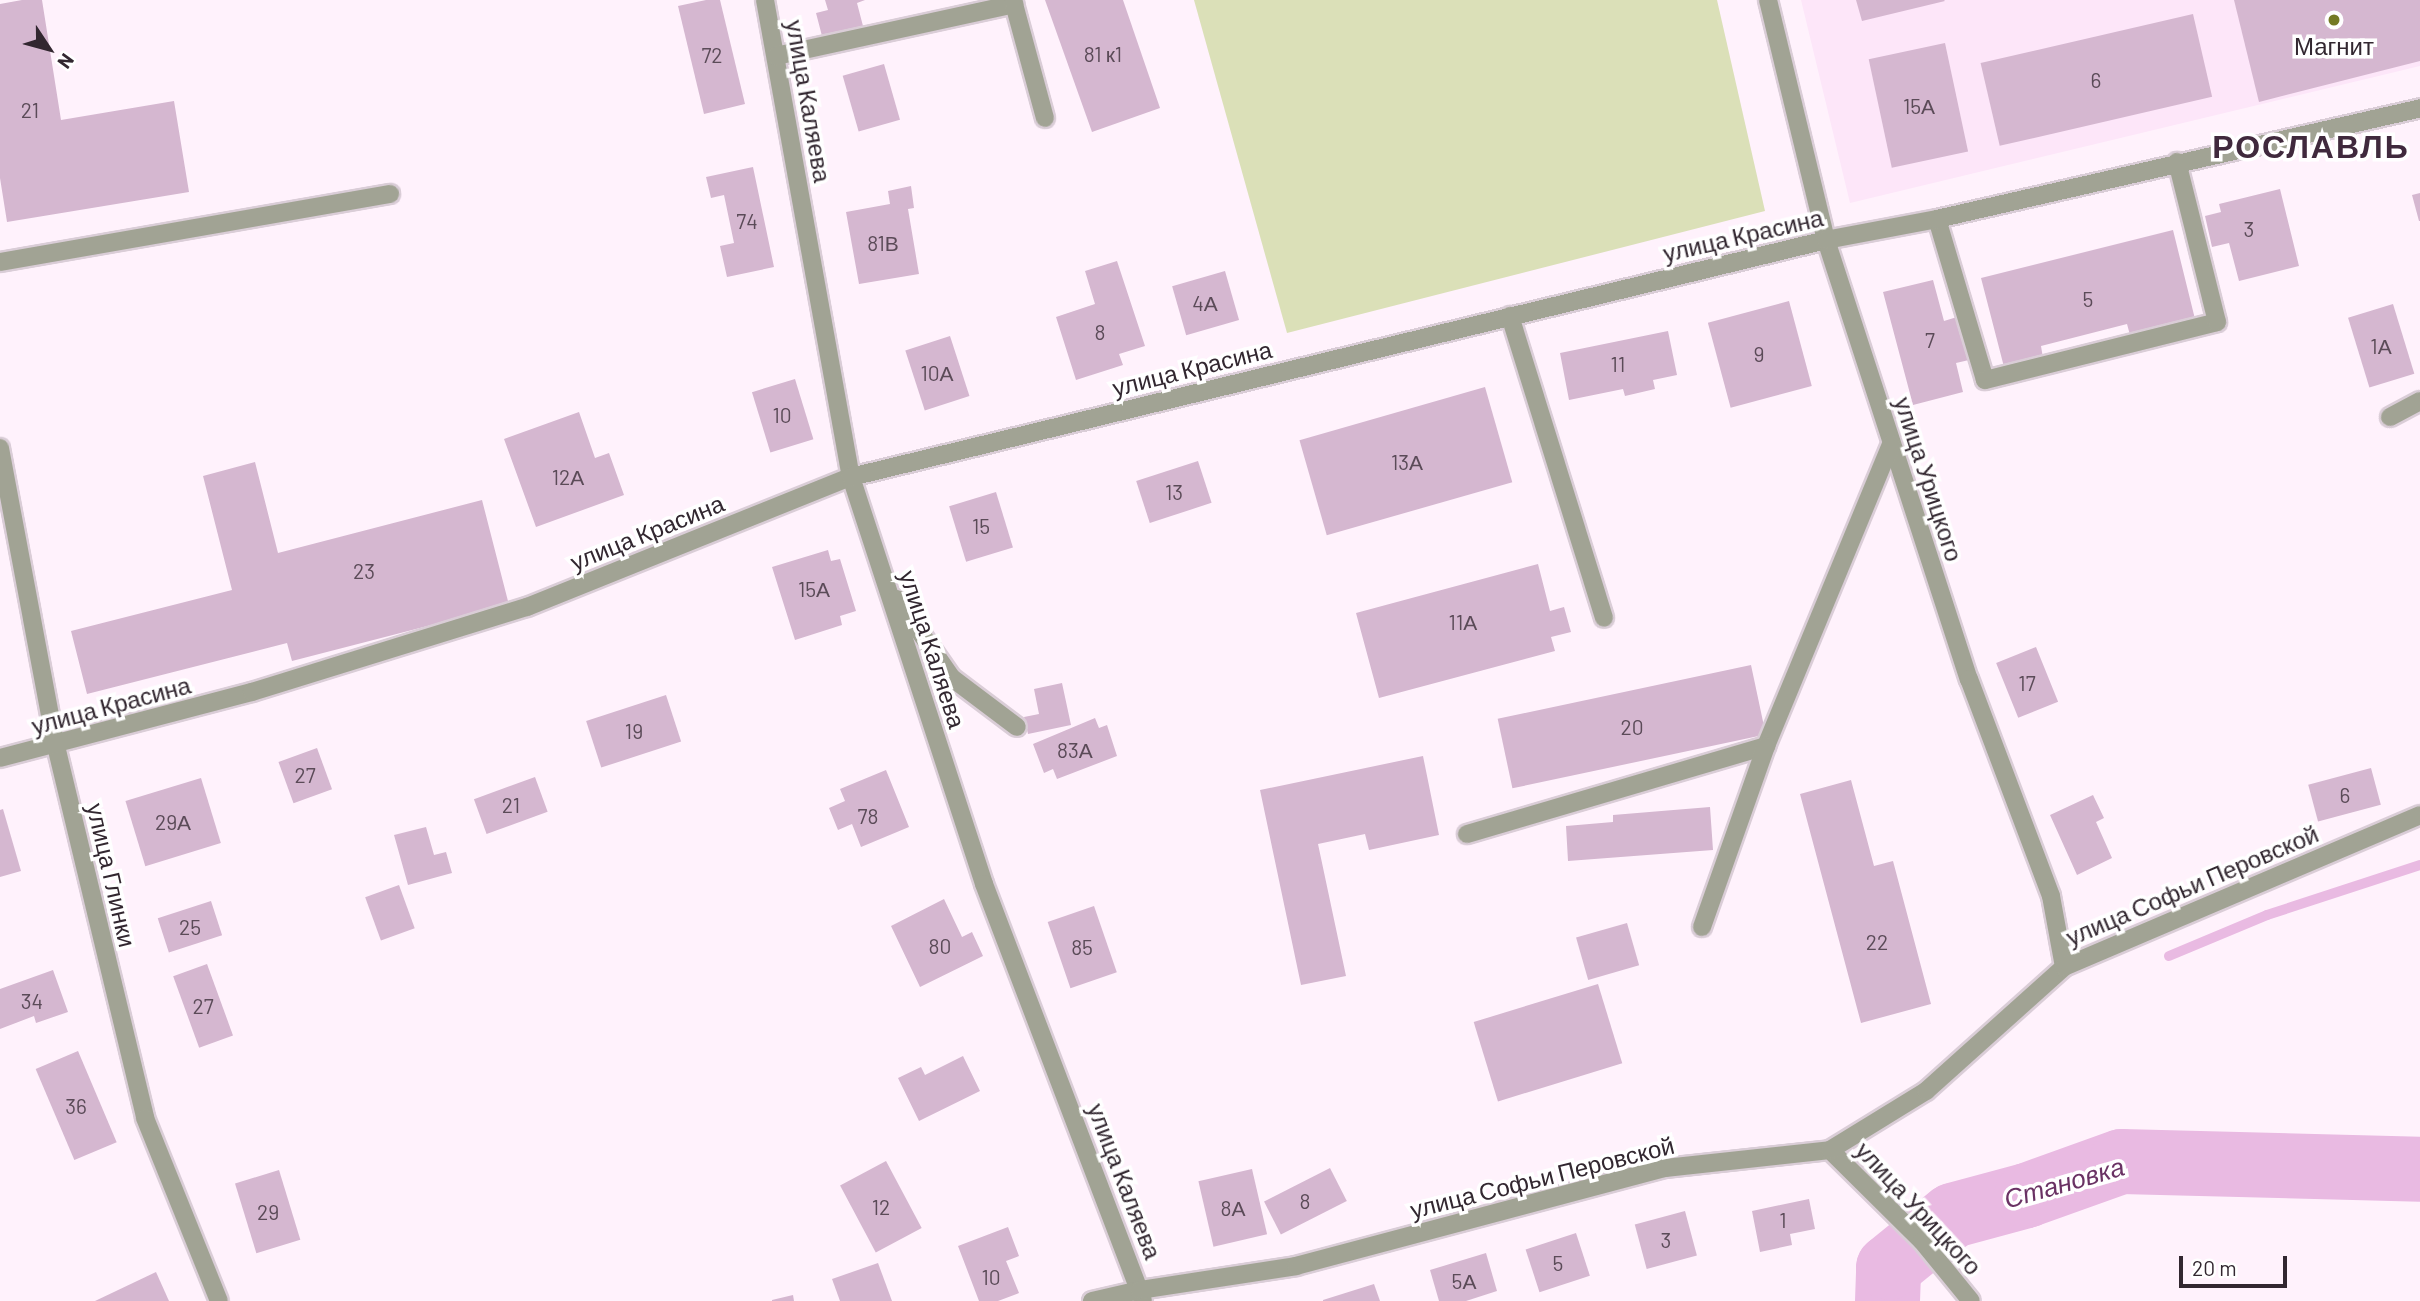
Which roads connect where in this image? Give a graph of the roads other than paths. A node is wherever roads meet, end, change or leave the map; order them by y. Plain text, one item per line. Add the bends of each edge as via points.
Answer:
1 (765, 0) edge
2 (1768, 0) edge
3 (776, 56) junction
4 (2420, 108) edge
5 (1045, 118) dead end
6 (2177, 162) junction
7 (390, 194) dead end
8 (1937, 219) junction
9 (1826, 240) junction
10 (0, 262) edge
11 (1510, 316) junction
12 (2420, 401) edge
13 (2390, 417) dead end
14 (1891, 444) junction
15 (0, 448) edge
16 (851, 477) junction
17 (886, 582) junction
18 (1604, 618) dead end
19 (1017, 727) dead end
20 (56, 746) junction
21 (1766, 746) junction
22 (0, 758) edge
23 (2420, 814) edge
24 (1468, 834) dead end
25 (1702, 927) dead end
26 (2064, 967) junction
27 (1830, 1150) junction
28 (1954, 1293) edge
29 (1142, 1295) edge
30 (219, 1301) edge
31 (1091, 1301) edge
32 (1971, 1301) edge

1 - 3 street, улица Каляева
2 - 9 street, улица Урицкого
3 - 5 street via 1014,4
3 - 16 street, улица Каляева
4 - 6 street, улица Красина
6 - 8 street, улица Красина
6 - 8 street via 2217,322 1985,380
7 - 10 street
8 - 9 street, улица Красина
9 - 11 street, улица Красина
9 - 14 street, улица Урицкого
11 - 16 street, улица Красина
11 - 18 street
12 - 13 street
14 - 21 street
14 - 26 street, улица Урицкого via 1969,679 2051,896
15 - 20 street, улица Глинки
16 - 17 street, улица Каляева
16 - 20 street, улица Красина via 527,607 252,692
17 - 19 street via 952,678
17 - 29 street, улица Каляева via 984,884
20 - 22 street, улица Красина
20 - 30 street, улица Глинки via 145,1118
21 - 24 street
21 - 25 street
23 - 26 street, улица Софьи Перовской
26 - 27 street, улица Софьи Перовской via 1926,1091
27 - 28 street, улица Урицкого via 1922,1241
27 - 29 street, улица Софьи Перовской via 1665,1168 1296,1266
28 - 32 street, улица Урицкого
29 - 31 street, улица Софьи Перовской

